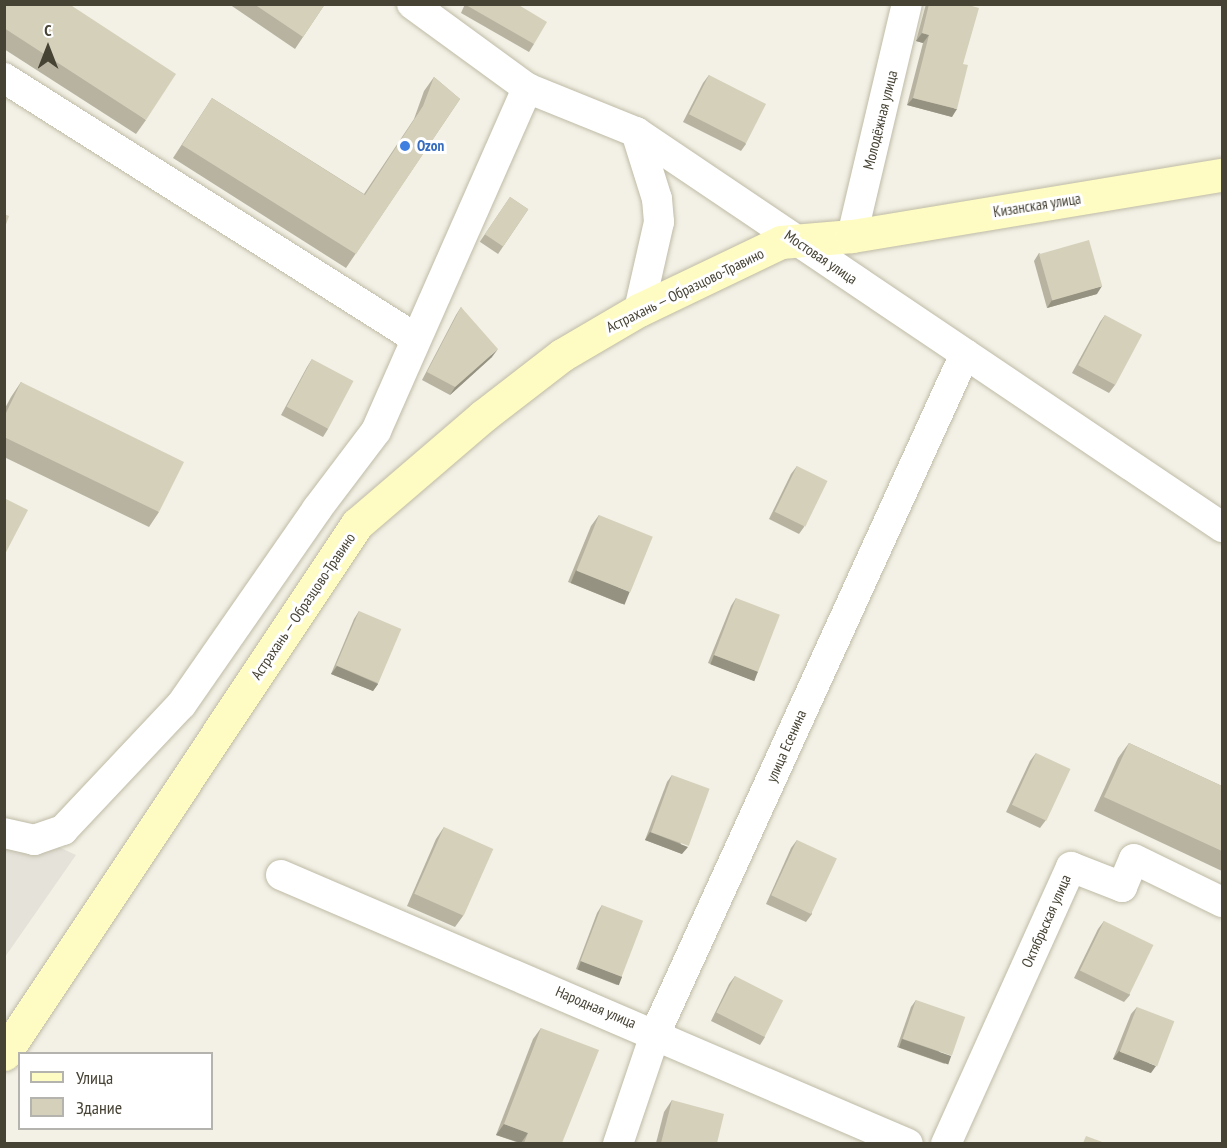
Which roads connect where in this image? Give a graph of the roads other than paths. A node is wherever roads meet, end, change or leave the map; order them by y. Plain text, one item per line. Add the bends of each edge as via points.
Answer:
1 (412, 4) edge
2 (908, 4) edge
3 (4, 78) edge
4 (527, 87) junction
5 (636, 132) junction
6 (1222, 175) edge
7 (852, 236) junction
8 (798, 241) junction
9 (639, 310) junction
10 (415, 338) junction
11 (964, 354) junction
12 (1222, 527) edge
13 (4, 832) edge
14 (281, 875) dead end
15 (1222, 902) edge
16 (656, 1032) junction
17 (4, 1054) edge
18 (618, 1143) edge
19 (908, 1143) edge
20 (946, 1143) edge

1 - 4 street, Мостовая улица
2 - 7 street, Молодёжная улица
3 - 10 street
4 - 5 street, Мостовая улица
4 - 10 street
5 - 8 street, Мостовая улица
5 - 9 street via 657,199 659,222
6 - 7 street, Кизанская улица
7 - 8 street, Астрахань — Образцово-Травино
8 - 9 street, Астрахань — Образцово-Травино via 781,242
8 - 11 street, Мостовая улица
9 - 17 street, Астрахань — Образцово-Травино via 544,368 357,524
10 - 13 street via 376,431 181,705 63,830 34,840
11 - 12 street, Мостовая улица
11 - 16 street, улица Есенина
14 - 16 street, Народная улица
15 - 20 street, Октябрьская улица via 1134,859 1122,887 1071,867
16 - 18 street, улица Есенина
16 - 19 street, Народная улица

